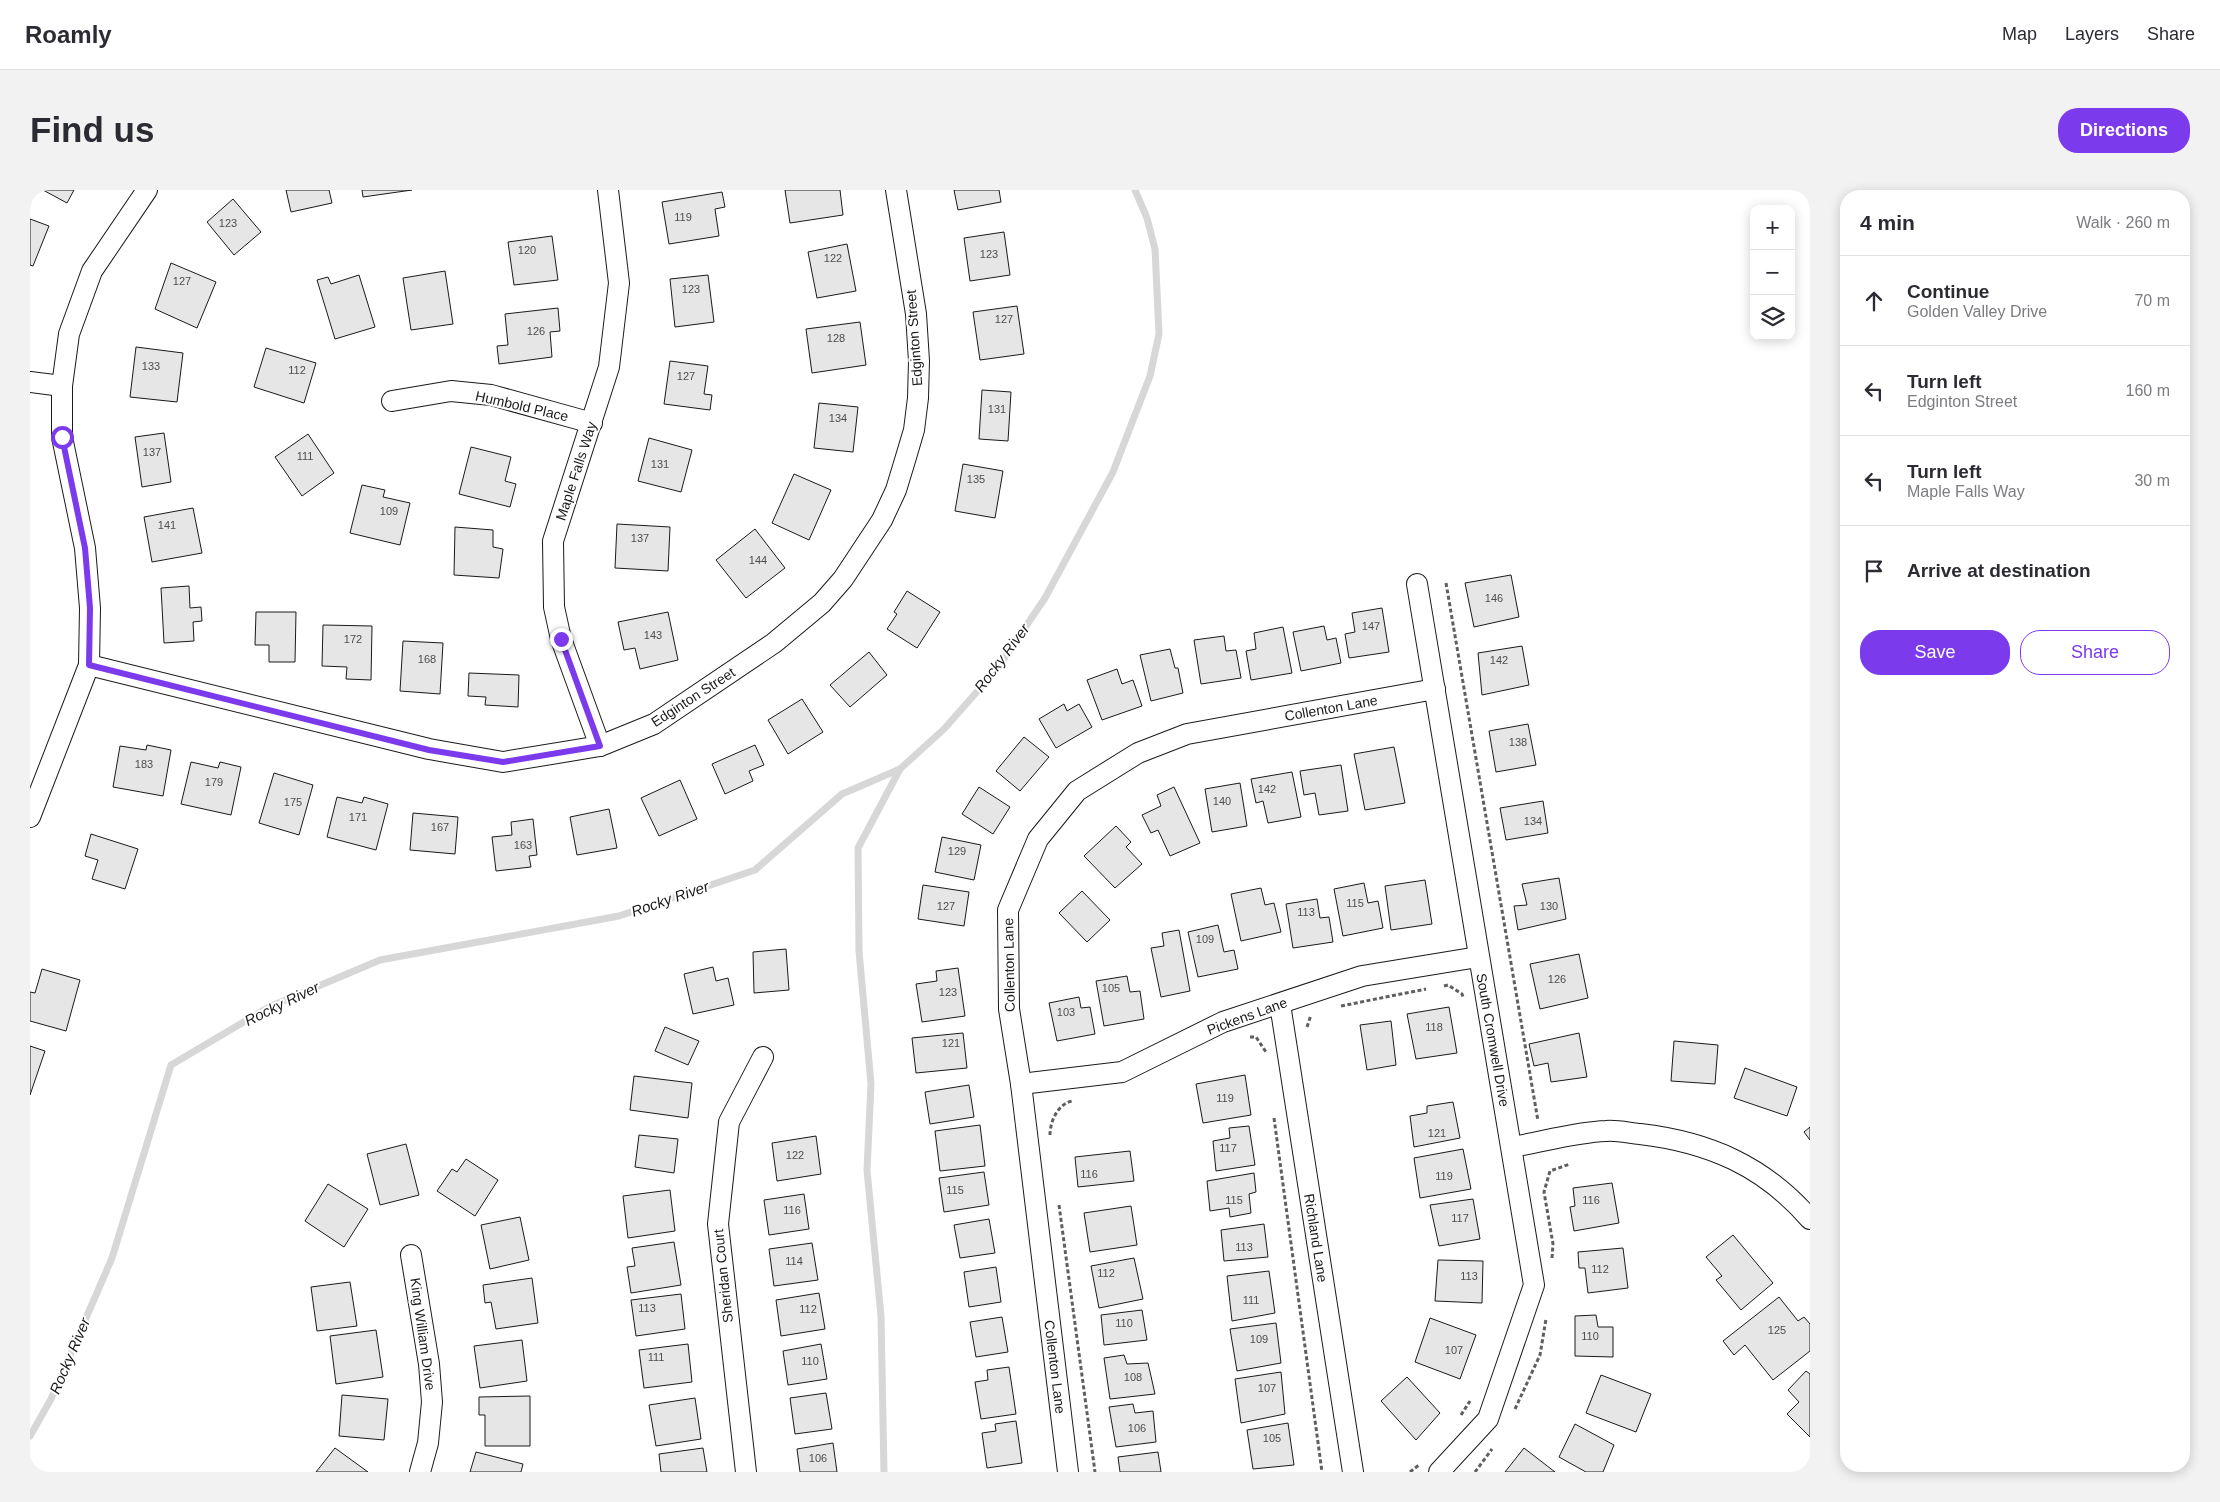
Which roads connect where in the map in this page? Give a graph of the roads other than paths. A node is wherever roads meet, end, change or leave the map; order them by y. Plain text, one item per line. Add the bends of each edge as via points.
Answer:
1 (147, 190) edge
2 (608, 190) edge
3 (896, 190) edge
4 (30, 382) edge
5 (62, 386) junction
6 (392, 401) dead end
7 (592, 423) junction
8 (1417, 584) dead end
9 (89, 665) junction
10 (1435, 690) junction
11 (600, 746) junction
12 (35, 792) edge
13 (30, 817) edge
14 (1478, 956) junction
15 (1280, 1004) junction
16 (763, 1057) dead end
17 (1021, 1084) junction
18 (1512, 1147) junction
19 (1810, 1219) edge
20 (412, 1255) dead end
21 (1430, 1467) edge
22 (420, 1472) edge
23 (746, 1472) edge
24 (1068, 1472) edge
25 (1353, 1472) edge

1 - 5 street via 92,271 69,334
2 - 7 street, Maple Falls Way via 619,283 609,367
3 - 11 street, Edginton Street via 916,314 918,398 914,430 896,490 882,520 843,579 822,603 774,643 654,724
4 - 5 street
5 - 9 street via 62,437 85,548 90,608
6 - 7 street, Humbold Place via 451,391 491,395
7 - 11 street, Maple Falls Way via 553,540 553,574 554,608 561,639
8 - 10 street, South Cromwell Drive
9 - 11 street, Edginton Street via 429,750 494,761 528,759
9 - 12 street
10 - 14 street, South Cromwell Drive
10 - 17 street, Collenton Lane via 1187,734 1138,753 1077,791 1038,839 1008,910 1009,1009
12 - 13 street
14 - 15 street, Pickens Lane via 1362,976
14 - 18 street, South Cromwell Drive
15 - 17 street, Pickens Lane via 1223,1022 1122,1072
15 - 25 street, Richland Lane
16 - 23 street, Sheridan Court via 729,1122 718,1224
17 - 24 street, Collenton Lane
18 - 19 street via 1606,1130 1670,1138 1718,1151 1761,1174
18 - 21 street, South Cromwell Drive via 1534,1285 1488,1419
20 - 22 street, King William Drive via 432,1402 428,1442

